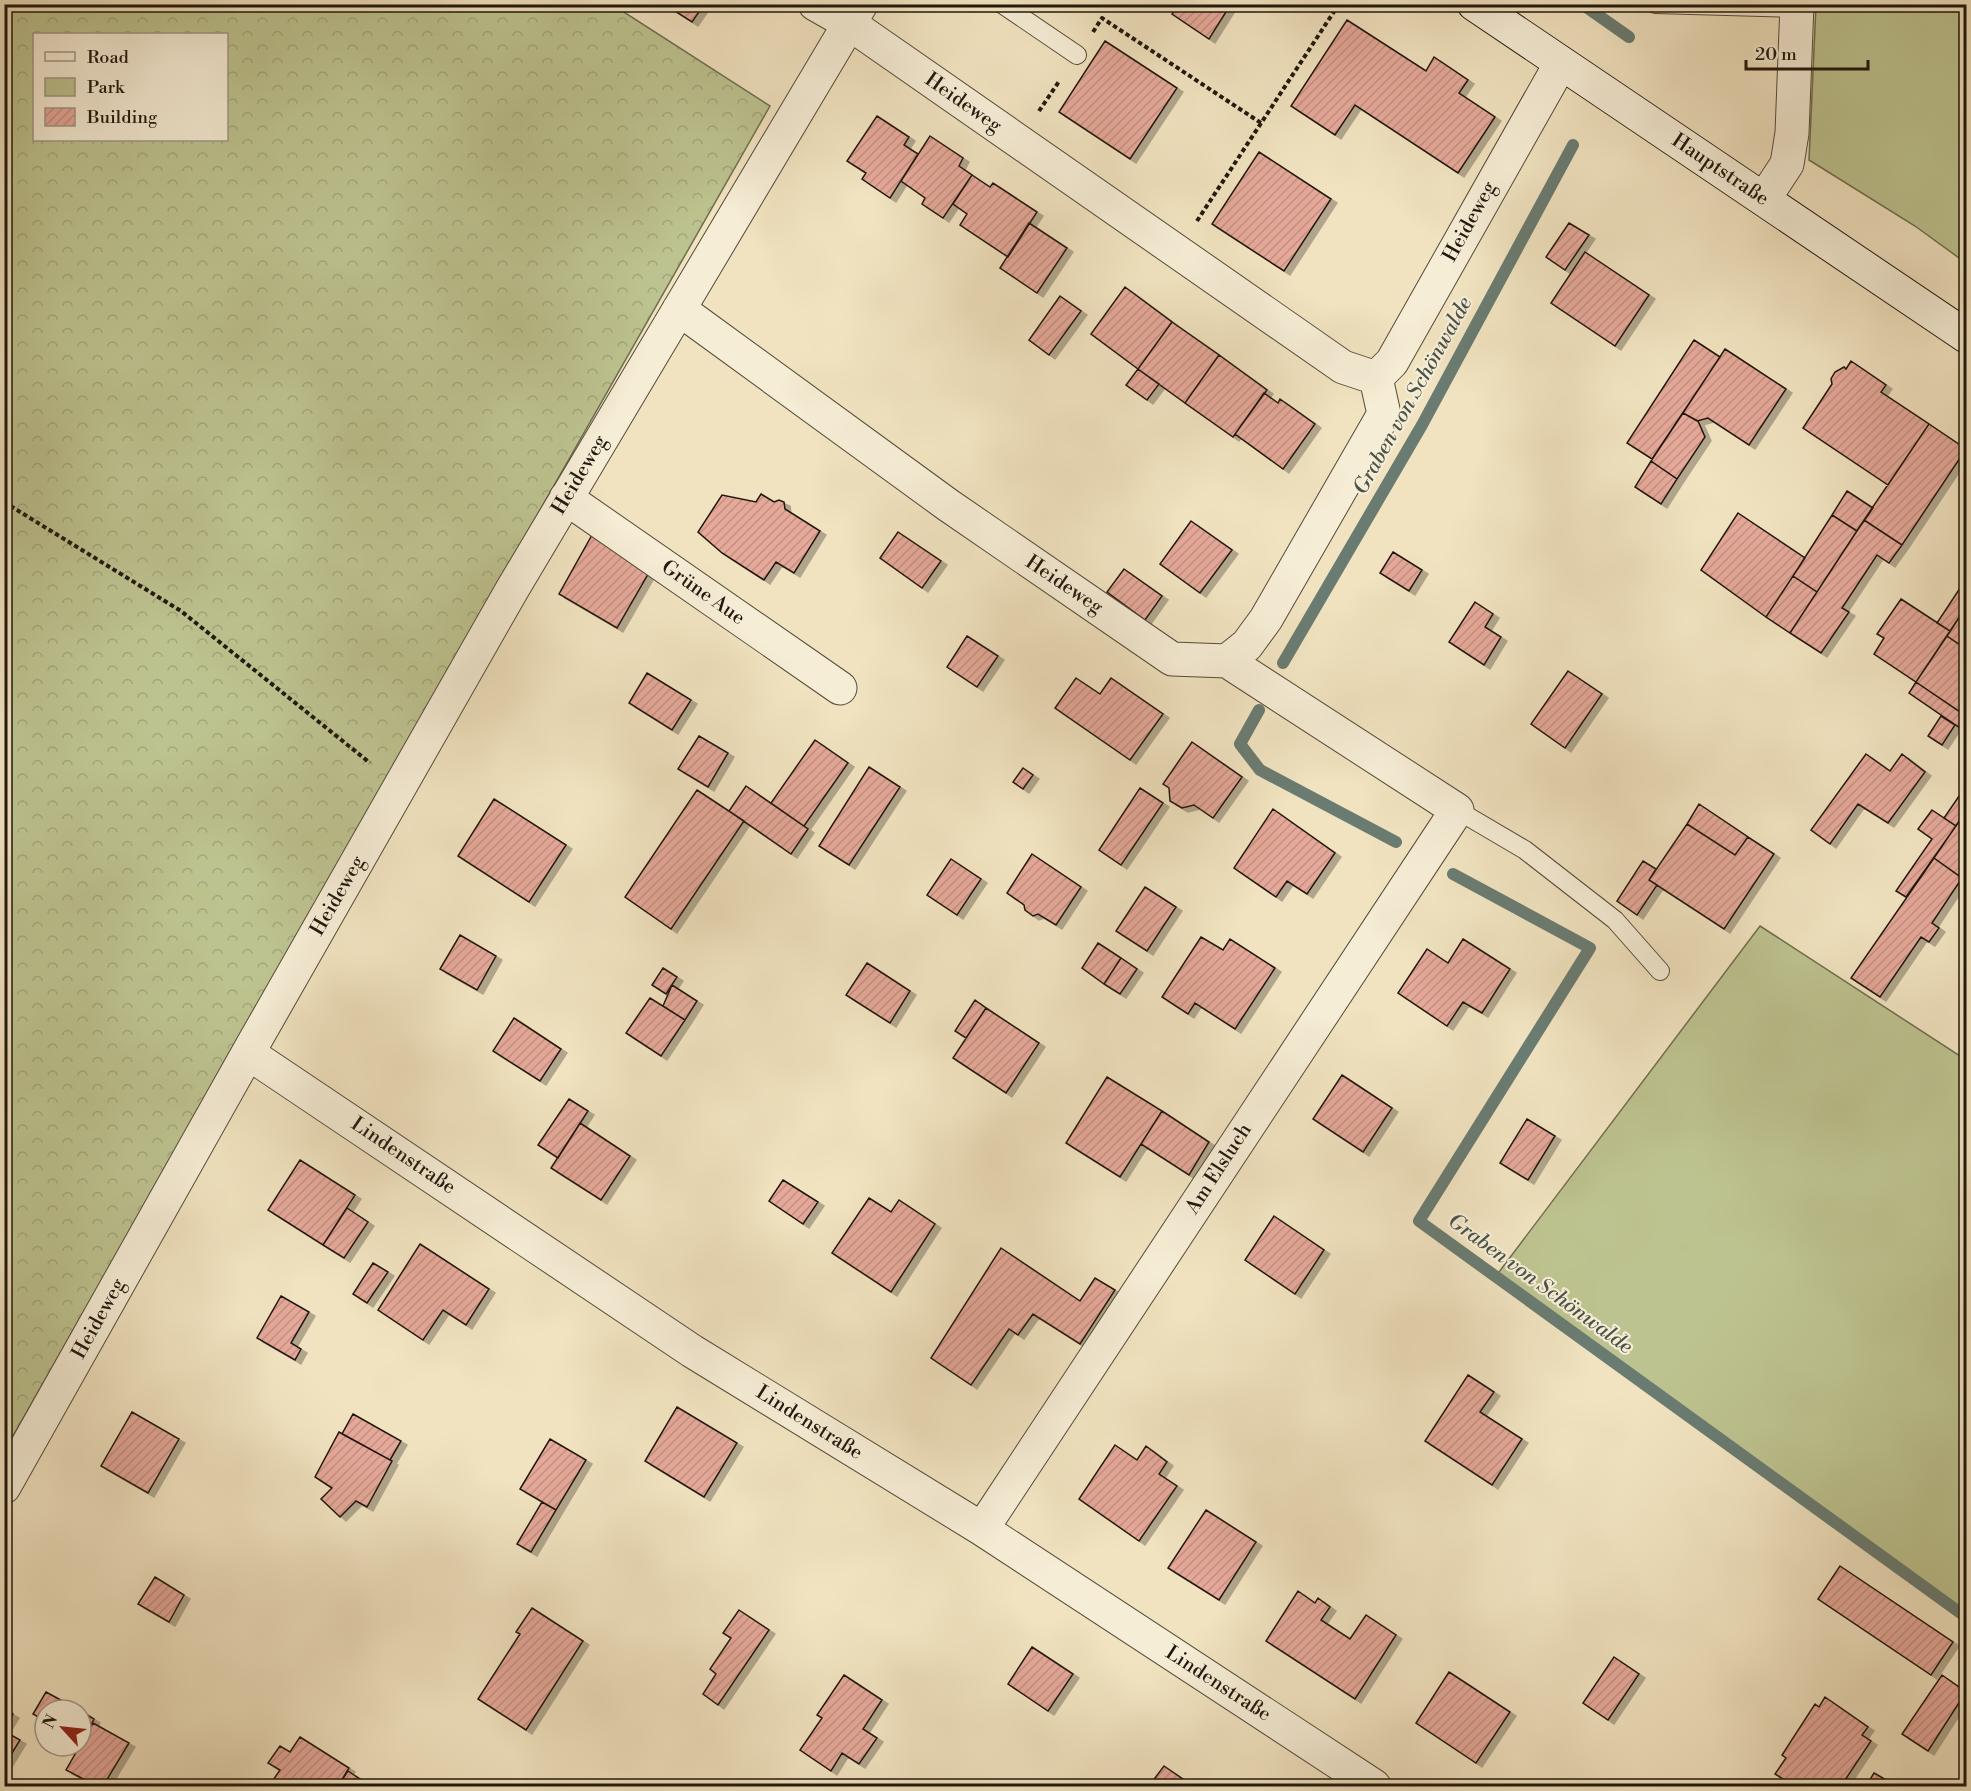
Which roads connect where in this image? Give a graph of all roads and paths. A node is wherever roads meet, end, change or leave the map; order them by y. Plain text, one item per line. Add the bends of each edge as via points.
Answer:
1 (815, 4) edge
2 (1002, 4) edge
3 (1339, 4) edge
4 (1474, 4) edge
5 (1655, 4) edge
6 (1797, 6) edge
7 (856, 14) edge
8 (1077, 56) junction
9 (1561, 63) junction
10 (1261, 123) junction
11 (1018, 141) junction
12 (1764, 199) junction
13 (1177, 252) junction
14 (679, 309) junction
15 (1966, 336) edge
16 (1376, 378) junction
17 (566, 498) junction
18 (4, 502) edge
19 (1227, 661) junction
20 (840, 688) dead end
21 (401, 788) junction
22 (1457, 810) junction
23 (1660, 971) dead end
24 (248, 1053) junction
25 (4, 1487) edge
26 (981, 1529) junction
27 (1374, 1786) edge

1 - 7 street, Heideweg
2 - 8 lane
3 - 10 path
4 - 9 street, Hauptstraße
5 - 6 lane
6 - 12 street via 1792,133 1787,164
7 - 11 street, Heideweg
7 - 14 street, Heideweg
8 - 10 path via 1102,18
8 - 11 path
9 - 12 street, Hauptstraße
9 - 16 street, Heideweg via 1392,362
10 - 13 path
11 - 13 street, Heideweg
12 - 15 street, Hauptstraße
13 - 16 street, Heideweg via 1343,367
14 - 17 street, Heideweg
14 - 19 street, Heideweg via 948,505 1172,659
16 - 19 street via 1384,414 1266,619 1247,645
17 - 20 street, Grüne Aue
17 - 21 street, Heideweg
18 - 21 path via 181,611
19 - 22 street
21 - 24 street, Heideweg
22 - 23 lane via 1525,850 1615,920
22 - 26 street, Am Elsluch
24 - 25 street, Heideweg
24 - 26 street, Lindenstraße via 692,1351
26 - 27 street, Lindenstraße

